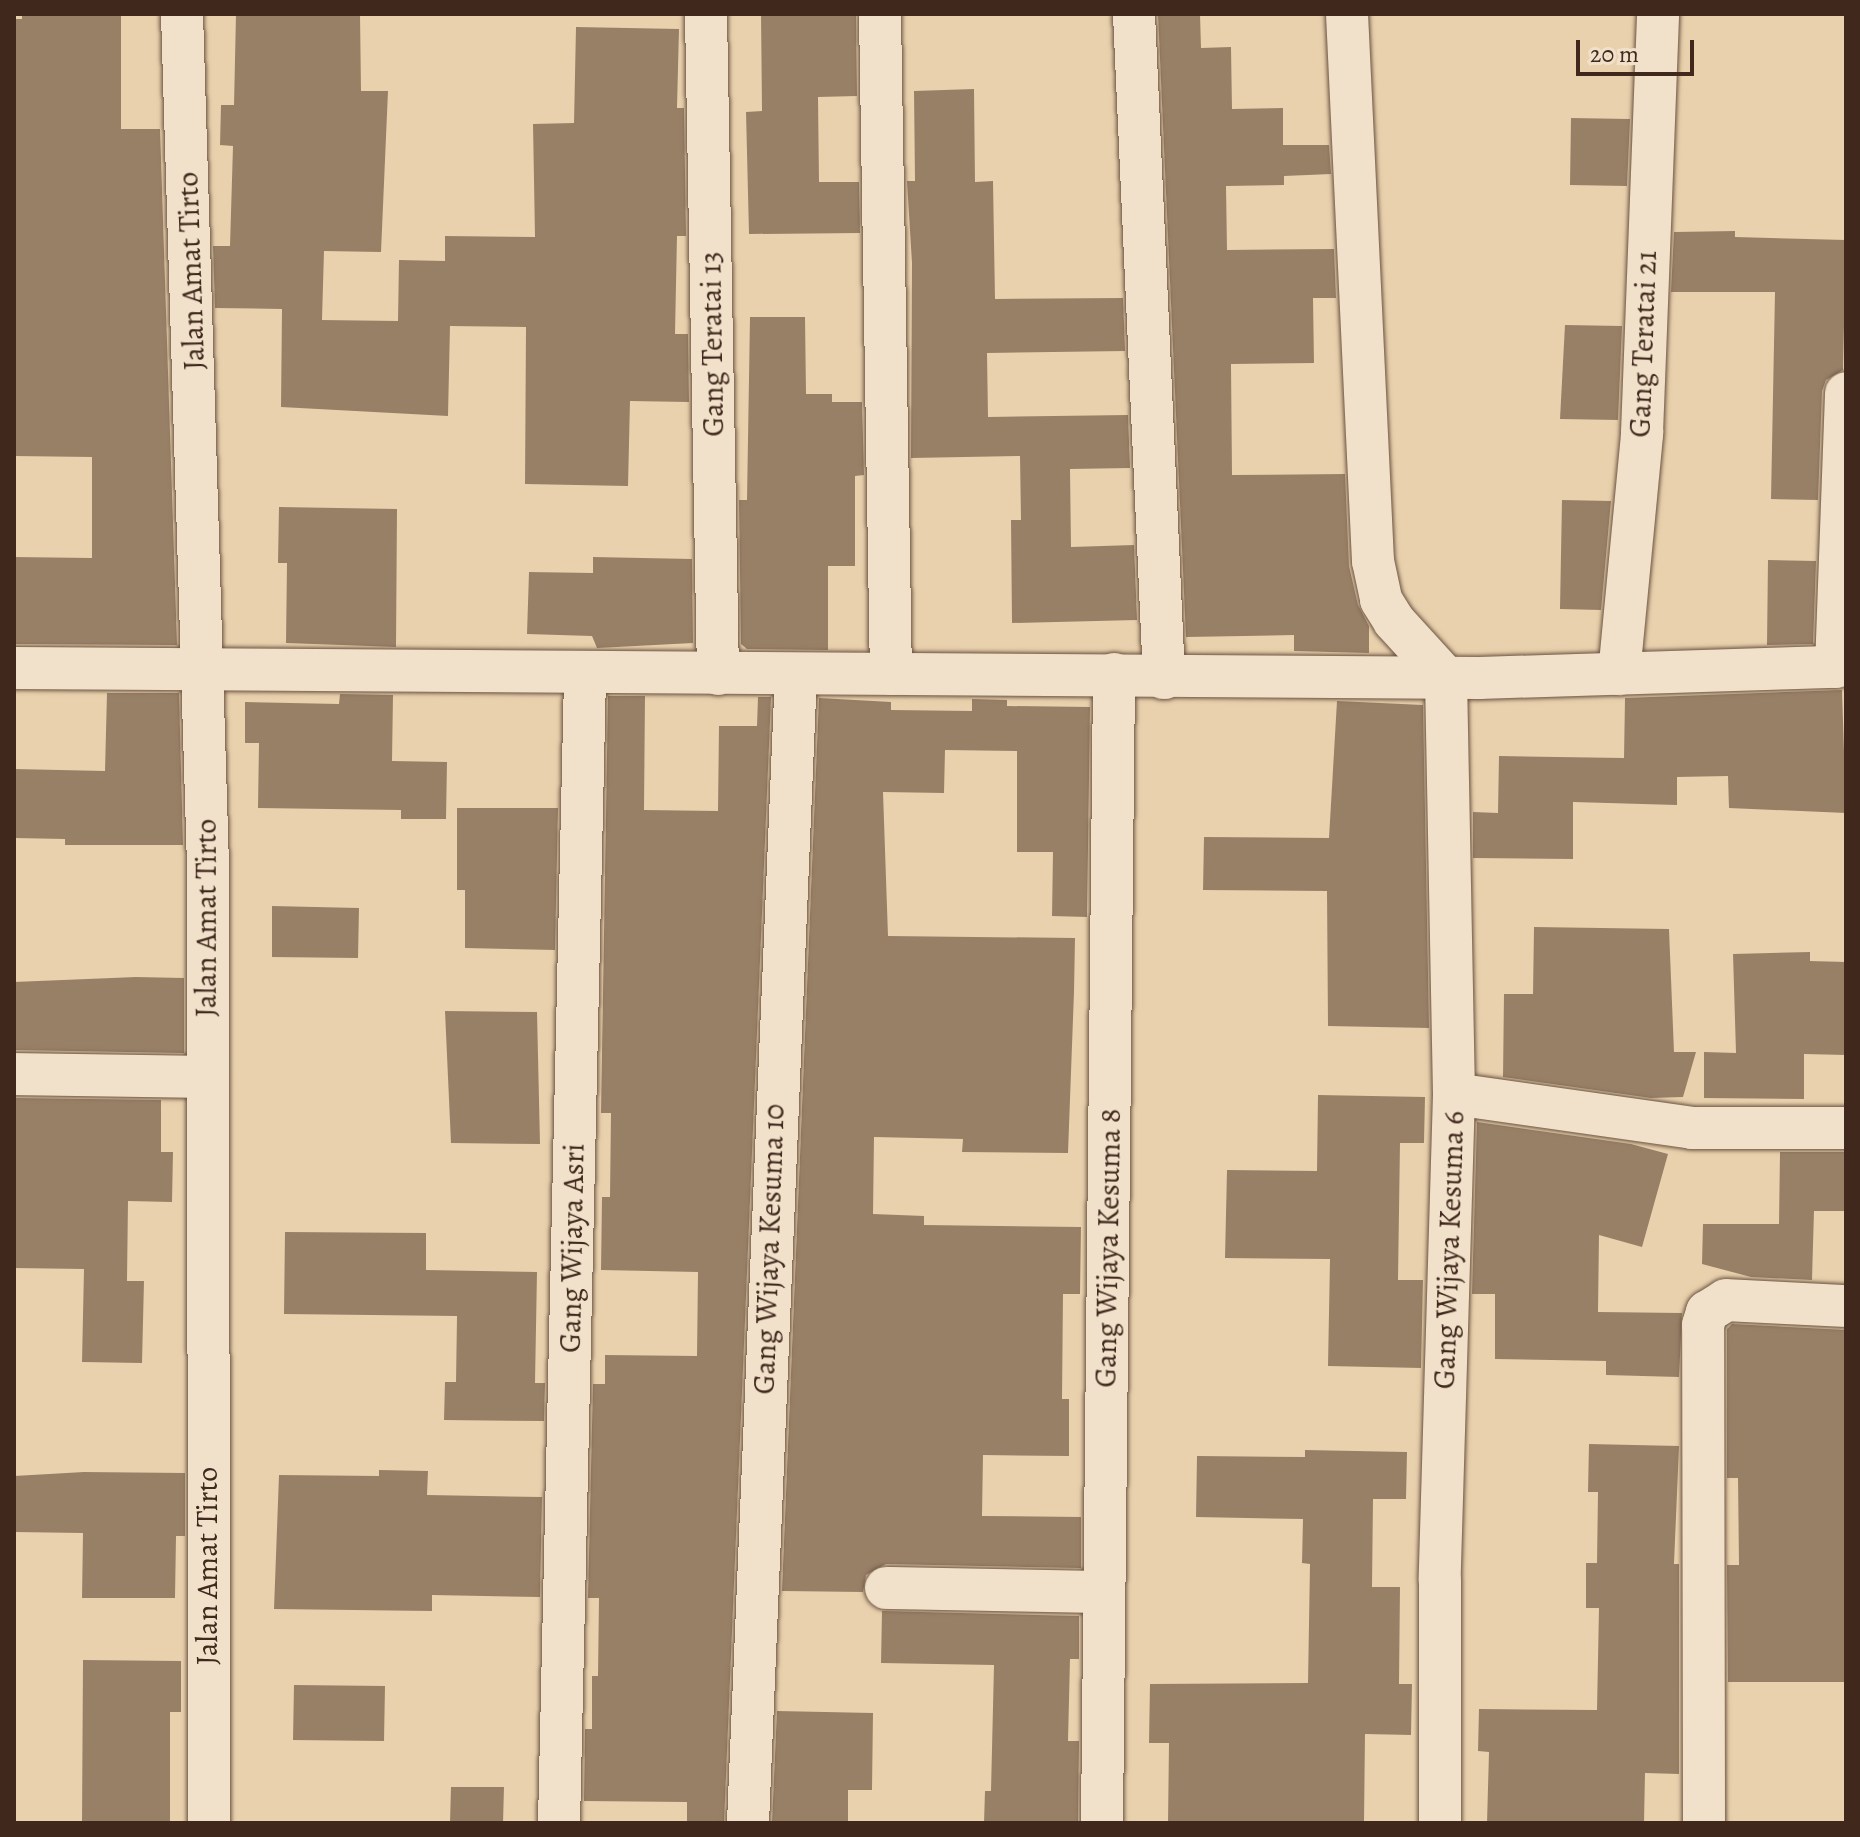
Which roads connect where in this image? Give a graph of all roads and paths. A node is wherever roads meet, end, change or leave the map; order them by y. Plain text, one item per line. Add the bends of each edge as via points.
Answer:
1 (182, 14) edge
2 (706, 14) edge
3 (880, 14) edge
4 (1134, 14) edge
5 (1347, 14) edge
6 (1658, 14) edge
7 (1846, 393) edge
8 (1841, 667) edge
9 (14, 668) edge
10 (203, 669) junction
11 (585, 673) junction
12 (718, 674) junction
13 (891, 674) junction
14 (1114, 674) junction
15 (1619, 674) junction
16 (796, 675) junction
17 (1164, 678) junction
18 (1446, 678) junction
19 (14, 1074) edge
20 (205, 1077) junction
21 (1454, 1094) junction
22 (1846, 1128) edge
23 (1846, 1306) edge
24 (886, 1588) dead end
25 (1104, 1592) junction
26 (209, 1823) edge
27 (559, 1823) edge
28 (748, 1823) edge
29 (1102, 1823) edge
30 (1440, 1823) edge
31 (1704, 1823) edge

1 - 10 street, Jalan Amat Tirto
2 - 12 street, Gang Teratai 13
3 - 13 street
4 - 17 street
5 - 18 street via 1373,561 1381,600 1394,621
6 - 15 street, Gang Teratai 21 via 1642,433
7 - 8 street
8 - 15 street
9 - 10 street
10 - 11 street
10 - 20 street, Jalan Amat Tirto via 208,864
11 - 12 street
11 - 27 street, Gang Wijaya Asri
12 - 16 street
13 - 14 street
13 - 16 street
14 - 17 street
14 - 25 street, Gang Wijaya Kesuma 8
15 - 18 street
16 - 28 street, Gang Wijaya Kesuma 10
17 - 18 street
18 - 21 street, Gang Wijaya Kesuma 6
19 - 20 street
20 - 26 street, Jalan Amat Tirto
21 - 22 street via 1692,1128
21 - 30 street, Gang Wijaya Kesuma 6
23 - 31 street via 1726,1300 1707,1312 1703,1325
24 - 25 street
25 - 29 street, Gang Wijaya Kesuma 8

